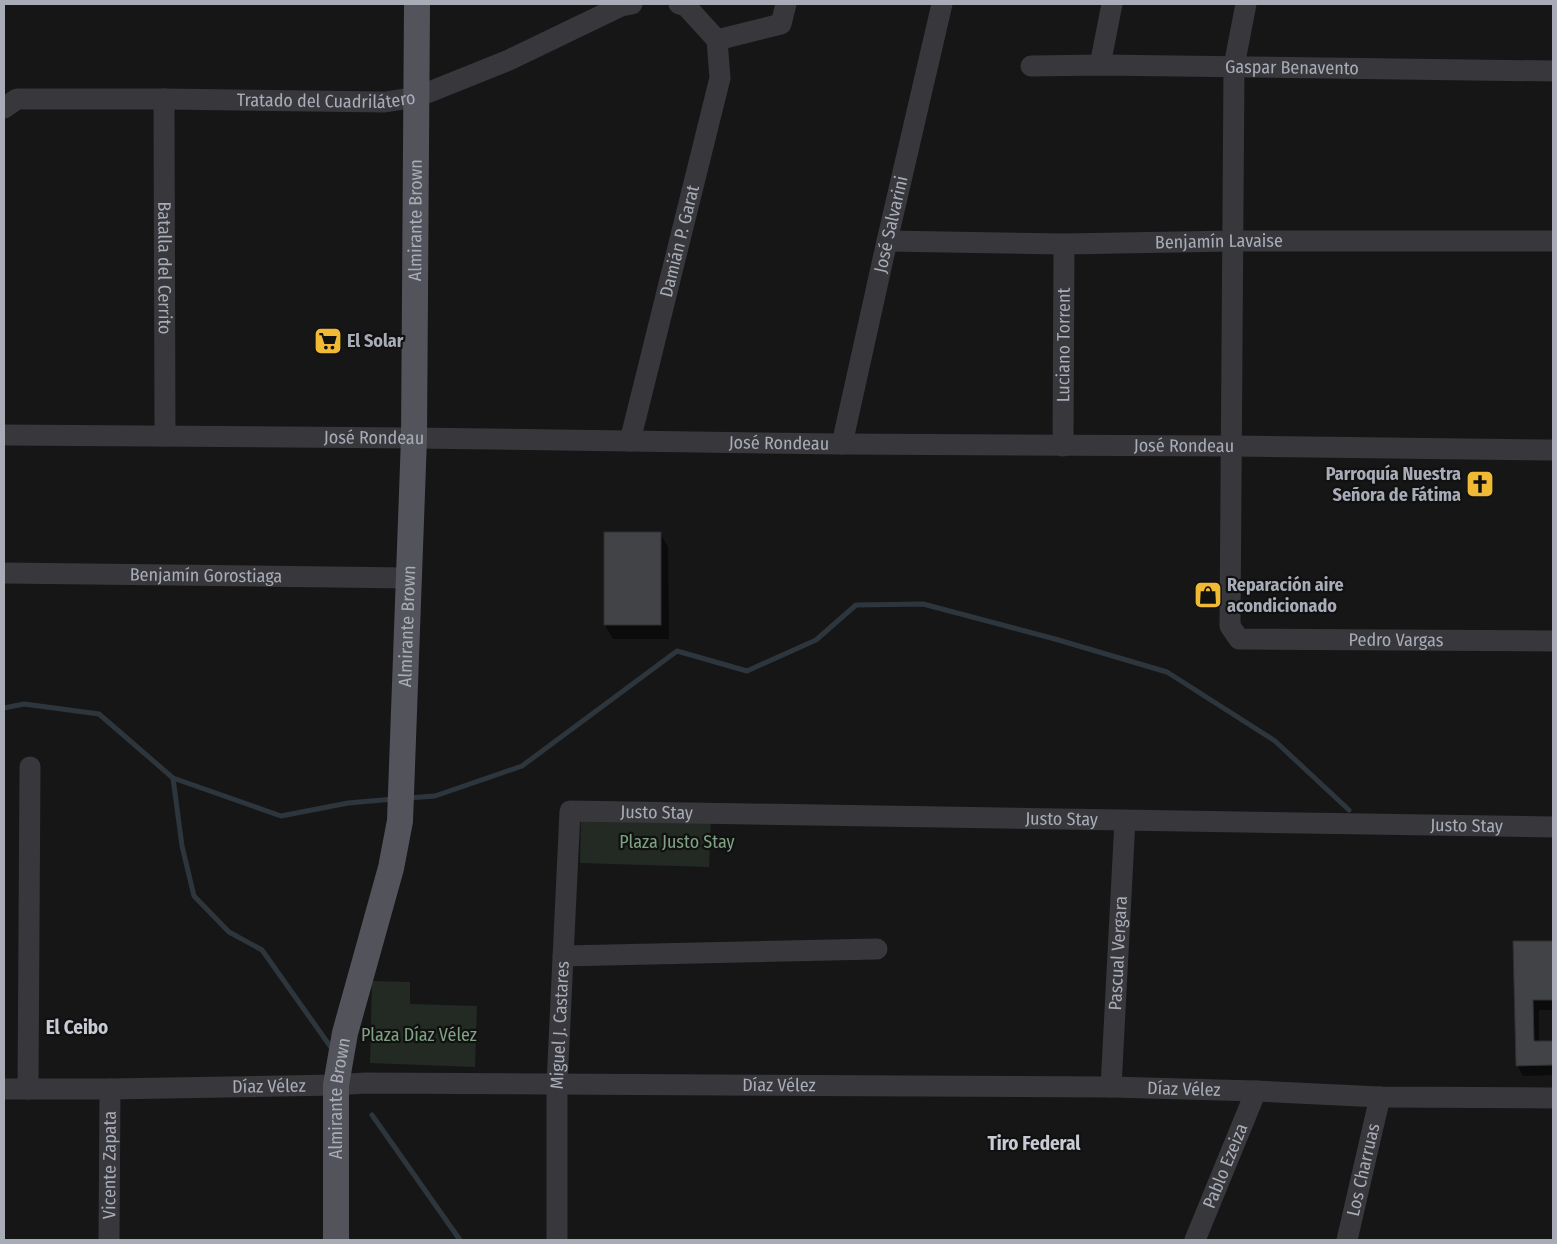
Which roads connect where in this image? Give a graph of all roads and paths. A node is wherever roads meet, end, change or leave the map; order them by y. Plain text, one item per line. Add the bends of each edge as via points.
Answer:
1 (417, 4) edge
2 (632, 4) edge
3 (678, 4) edge
4 (786, 4) edge
5 (942, 4) edge
6 (1112, 4) edge
7 (1246, 4) edge
8 (717, 40) junction
9 (1100, 65) junction
10 (1031, 66) dead end
11 (1234, 66) junction
12 (1553, 71) edge
13 (417, 97) junction
14 (164, 99) junction
15 (4, 108) edge
16 (887, 241) junction
17 (1233, 241) junction
18 (1553, 241) edge
19 (1064, 244) junction
20 (4, 435) edge
21 (165, 436) junction
22 (414, 438) junction
23 (630, 441) junction
24 (842, 444) junction
25 (1063, 446) junction
26 (1232, 446) junction
27 (1553, 450) edge
28 (4, 573) edge
29 (408, 578) junction
30 (1553, 641) edge
31 (30, 768) dead end
32 (570, 811) joint
33 (1125, 820) junction
34 (1553, 827) edge
35 (877, 949) dead end
36 (562, 956) junction
37 (557, 1084) junction
38 (336, 1085) junction
39 (1111, 1087) junction
40 (4, 1089) edge
41 (28, 1089) junction
42 (110, 1089) junction
43 (1256, 1091) junction
44 (1380, 1097) junction
45 (1553, 1098) edge
46 (109, 1240) edge
47 (336, 1240) edge
48 (557, 1240) edge
49 (1195, 1240) edge
50 (1346, 1240) edge

1 - 13 main road, Almirante Brown
2 - 13 street, Tratado del Cuadrilátero via 621,6 509,60
3 - 8 street via 686,6
4 - 8 street via 780,24
5 - 16 street, José Salvarini
6 - 9 street
7 - 11 street
8 - 23 street, Damián P. Garat via 720,78
9 - 10 street, Gaspar Benavento
9 - 11 street, Gaspar Benavento
11 - 12 street, Gaspar Benavento
11 - 17 street
13 - 14 street, Tratado del Cuadrilátero via 385,102
13 - 22 main road, Almirante Brown
14 - 15 street, Tratado del Cuadrilátero via 17,99
14 - 21 street, Batalla del Cerrito
16 - 19 street, Benjamín Lavaise
16 - 24 street, José Salvarini
17 - 18 street, Benjamín Lavaise
17 - 19 street, Benjamín Lavaise
17 - 26 street
19 - 25 street, Luciano Torrent
20 - 21 street, José Rondeau
21 - 22 street, José Rondeau
22 - 23 street, José Rondeau
22 - 29 main road, Almirante Brown
23 - 24 street, José Rondeau
24 - 25 street, José Rondeau
25 - 26 street, José Rondeau
26 - 27 street, José Rondeau
26 - 30 street, Pedro Vargas via 1230,626 1239,639
28 - 29 street, Benjamín Gorostiaga
29 - 38 main road, Almirante Brown via 400,821 391,868 345,1033
31 - 41 street
32 - 33 street, Justo Stay
32 - 36 street, Miguel J. Castares
33 - 34 street, Justo Stay
33 - 39 street, Pascual Vergara
35 - 36 street
36 - 37 street, Miguel J. Castares
37 - 38 street, Díaz Vélez
37 - 39 street, Díaz Vélez
37 - 48 street, Miguel J. Castares
38 - 42 street, Díaz Vélez
38 - 47 main road, Almirante Brown
39 - 43 street, Díaz Vélez
40 - 41 street, Díaz Vélez
41 - 42 street, Díaz Vélez
42 - 46 street, Vicente Zapata
43 - 44 street, Díaz Vélez
43 - 49 street, Pablo Ezeiza
44 - 45 street, Díaz Vélez
44 - 50 street, Los Charruas

